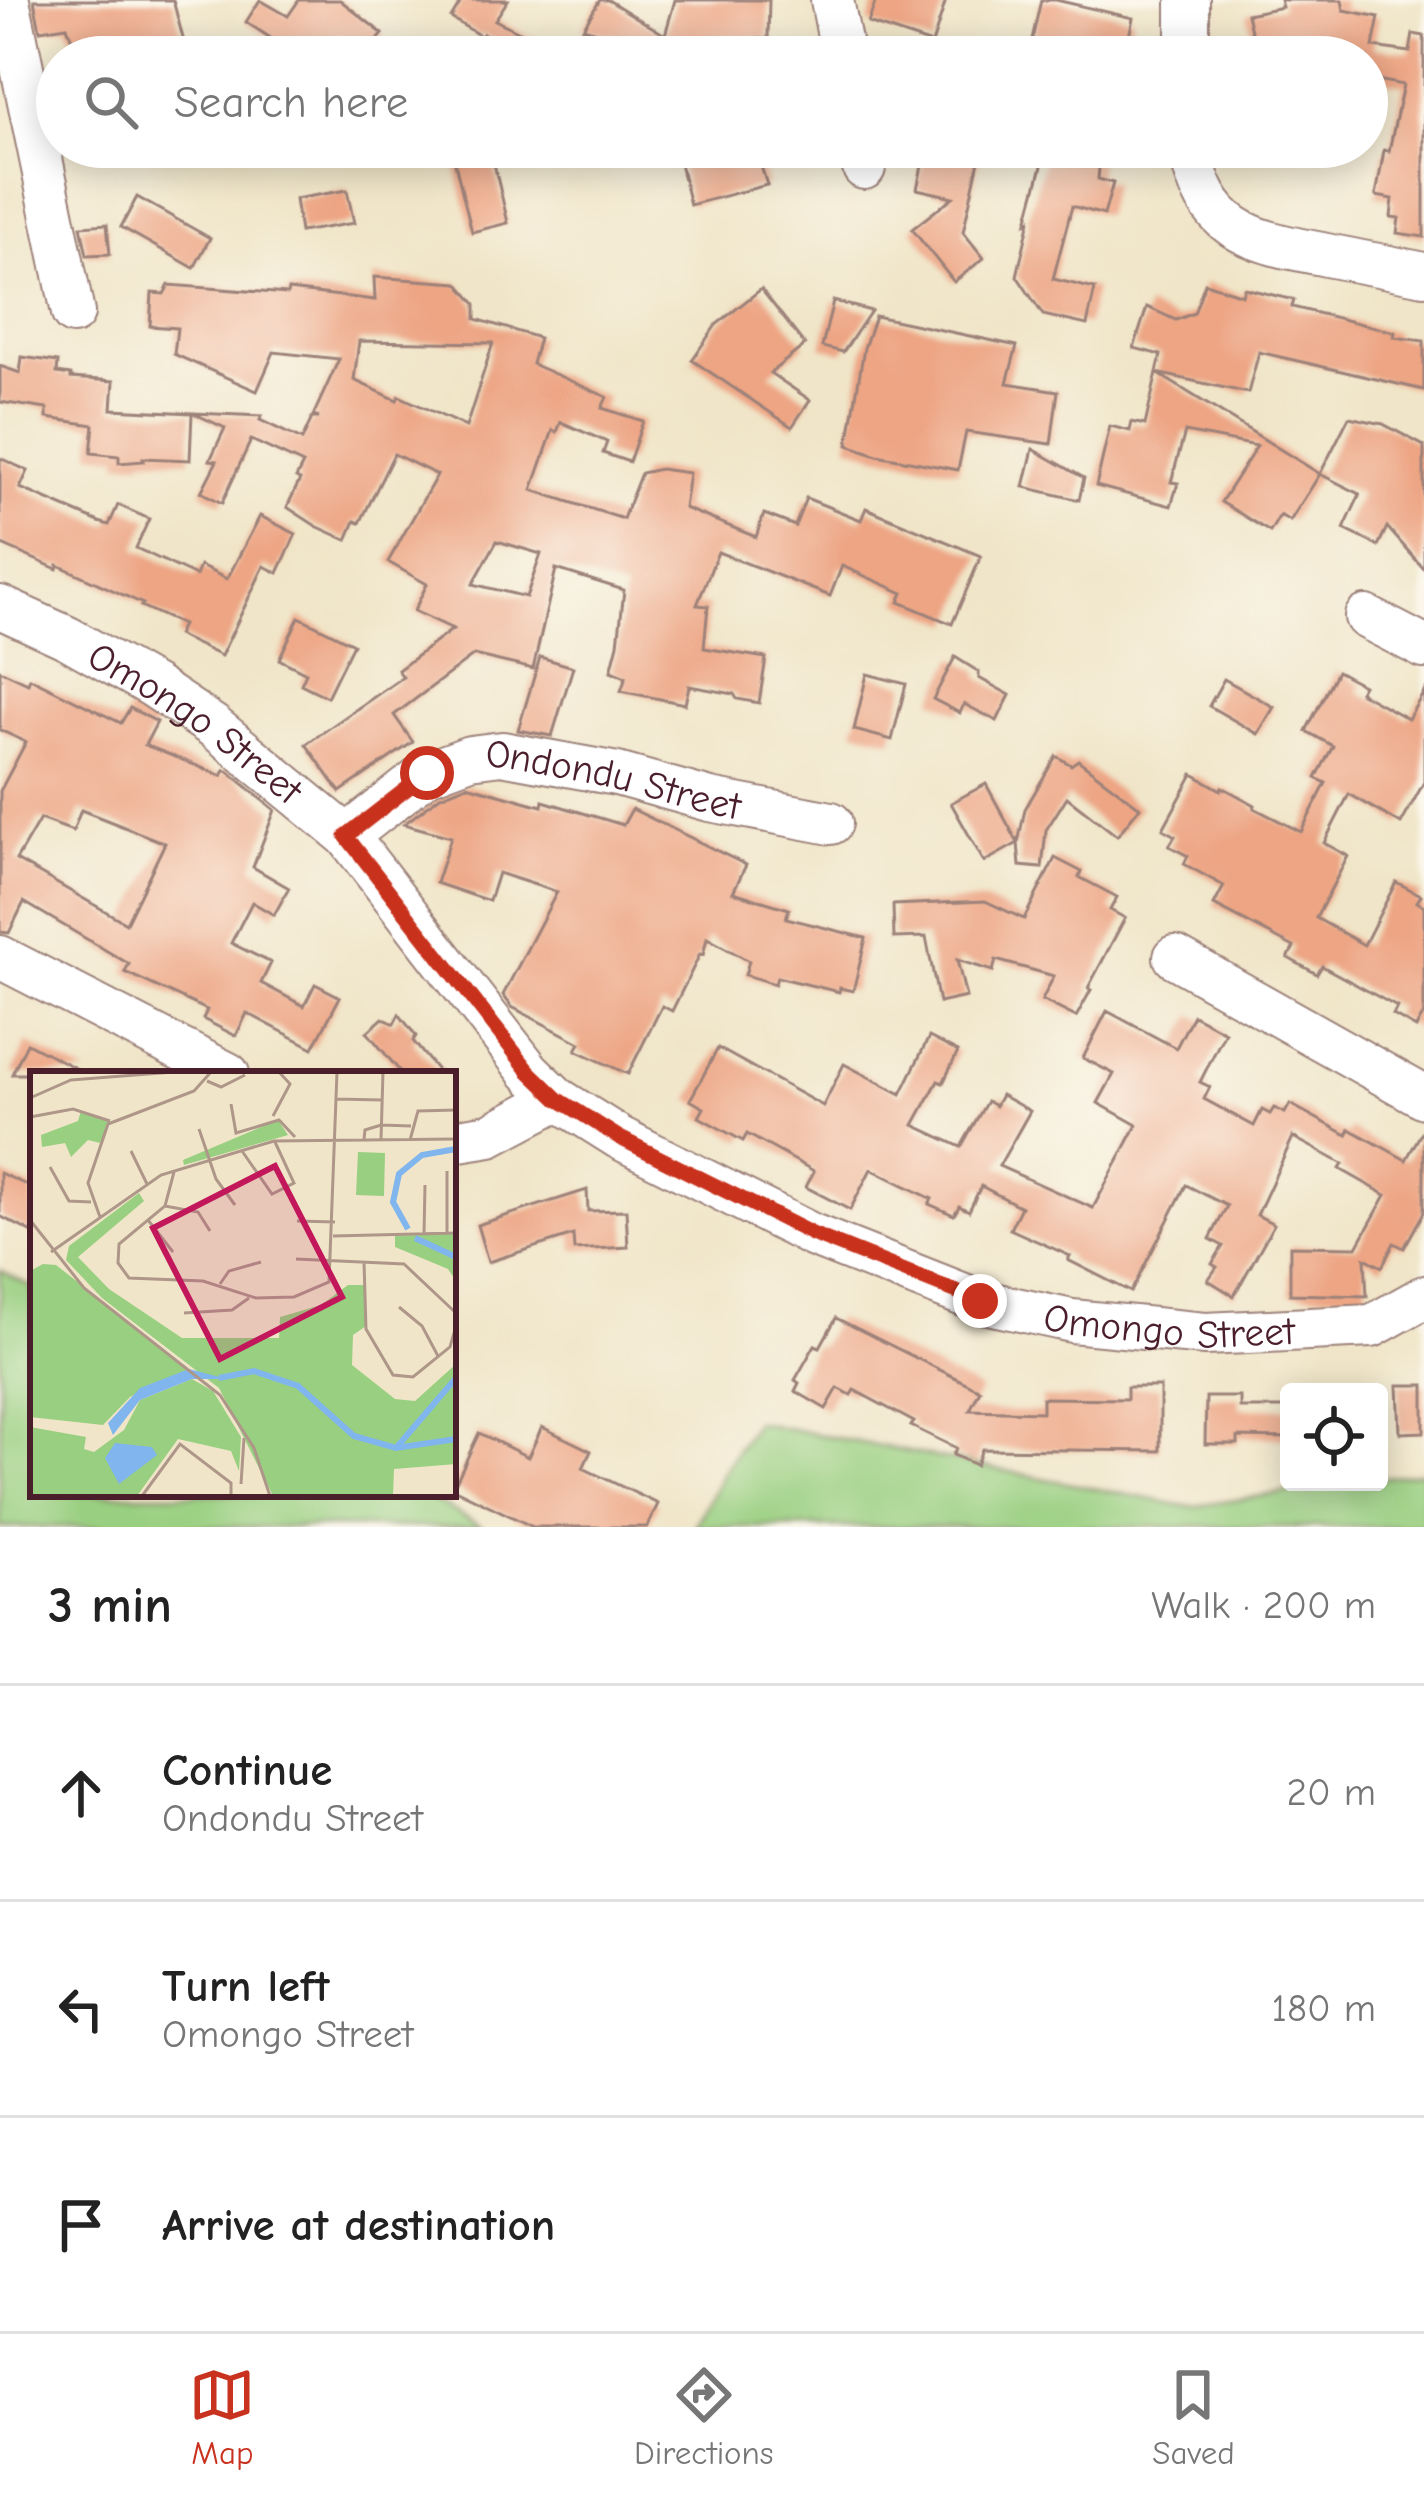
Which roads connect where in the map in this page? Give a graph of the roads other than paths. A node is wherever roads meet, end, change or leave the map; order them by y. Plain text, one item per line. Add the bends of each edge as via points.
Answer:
1 (8, 0) edge
2 (832, 0) edge
3 (1188, 0) edge
4 (839, 36) edge
5 (1188, 36) edge
6 (36, 135) edge
7 (43, 168) edge
8 (1193, 168) edge
9 (1424, 274) edge
10 (73, 313) dead end
11 (0, 607) edge
12 (1366, 617) dead end
13 (1424, 647) edge
14 (831, 823) dead end
15 (346, 836) junction
16 (1175, 956) dead end
17 (0, 957) edge
18 (222, 1071) edge
19 (1424, 1097) edge
20 (558, 1099) junction
21 (456, 1141) edge
22 (1424, 1297) edge

1 - 6 street
2 - 4 street
3 - 5 street
7 - 10 street
8 - 9 street via 1208,203 1261,243
11 - 15 street, Omongo Street via 153,686
12 - 13 street
14 - 15 street, Ondondu Street via 502,753 427,773
15 - 20 street, Omongo Street
16 - 19 street
17 - 18 street
20 - 21 street via 490,1135
20 - 22 street, Omongo Street via 812,1234 980,1301 1072,1322 1204,1334 1372,1326

